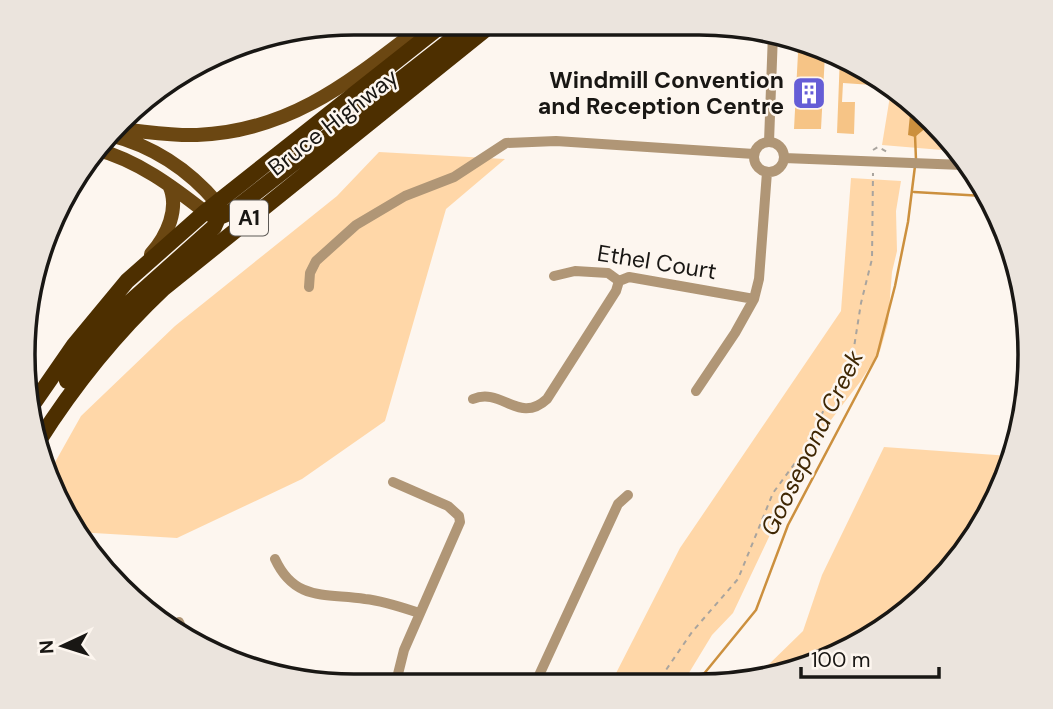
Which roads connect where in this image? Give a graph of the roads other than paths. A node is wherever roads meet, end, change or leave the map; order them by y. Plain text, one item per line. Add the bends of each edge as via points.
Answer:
1 (410, 35) edge
2 (430, 35) edge
3 (456, 35) edge
4 (479, 35) edge
5 (773, 44) edge
6 (128, 130) edge
7 (120, 138) edge
8 (769, 142) junction
9 (106, 153) edge
10 (754, 154) junction
11 (784, 158) junction
12 (102, 159) edge
13 (955, 165) edge
14 (767, 172) junction
15 (167, 183) junction
16 (214, 211) junction
17 (554, 276) dead end
18 (128, 281) junction
19 (619, 281) junction
20 (309, 288) dead end
21 (754, 299) junction
22 (696, 391) dead end
23 (38, 397) edge
24 (473, 399) dead end
25 (42, 423) edge
26 (45, 432) edge
27 (393, 482) dead end
28 (628, 495) dead end
29 (275, 559) dead end
30 (419, 613) junction
31 (399, 674) edge
32 (540, 674) edge

1 - 6 main road via 334,92 273,122 196,135
2 - 16 highway, Bruce Highway / A1
3 - 16 highway via 234,210
4 - 26 highway, Bruce Highway / A1 via 164,288 95,361
5 - 8 street
7 - 16 main road via 172,162 194,180
8 - 10 street
8 - 11 street via 777,145
9 - 15 main road
10 - 14 street via 756,164
10 - 20 street via 506,143 454,177 405,196 356,225 316,261
11 - 13 street
11 - 14 street via 779,168
12 - 15 main road
14 - 21 street
15 - 16 main road
15 - 18 main road via 173,203 166,232
16 - 18 highway, Bruce Highway / A1
16 - 25 highway via 210,231 103,332
17 - 19 street, Ethel Court via 575,271 607,273
18 - 23 highway, Bruce Highway / A1
19 - 21 street, Ethel Court via 629,277
19 - 24 street via 538,407 520,408 482,396
21 - 22 street
27 - 30 street via 462,514
28 - 32 street via 618,504
29 - 30 street via 296,588 390,603
30 - 31 street

